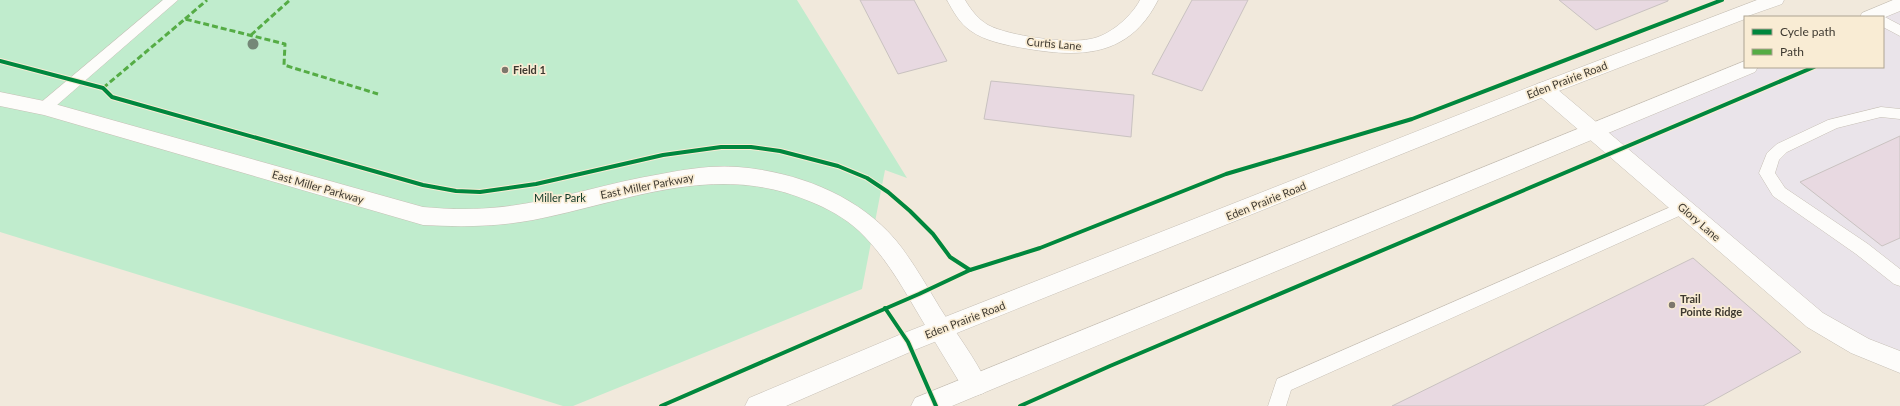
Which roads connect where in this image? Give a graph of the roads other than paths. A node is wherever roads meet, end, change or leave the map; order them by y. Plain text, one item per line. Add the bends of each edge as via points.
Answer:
1 (171, 0) edge
2 (956, 0) edge
3 (1149, 0) edge
4 (1775, 0) edge
5 (1900, 4) edge
6 (1878, 16) edge
7 (1884, 22) edge
8 (1900, 31) edge
9 (1746, 68) edge
10 (1544, 89) junction
11 (0, 99) edge
12 (44, 108) junction
13 (1900, 114) edge
14 (1592, 131) junction
15 (1682, 208) junction
16 (1900, 279) edge
17 (942, 329) junction
18 (1900, 362) edge
19 (975, 385) junction
20 (758, 406) edge
21 (924, 406) edge
22 (1276, 406) edge

1 - 12 lane
2 - 3 main road, Curtis Lane via 970,21 995,35 1012,40 1076,47 1092,46 1109,40 1133,21
4 - 10 main road, Eden Prairie Road
5 - 6 main road
7 - 8 lane
9 - 14 main road
10 - 14 main road, Glory Lane
10 - 17 main road, Eden Prairie Road
11 - 12 main road, East Miller Parkway
12 - 17 main road, East Miller Parkway via 423,216 456,218 533,211 660,182 707,175 738,175 771,180 803,189 836,203 866,224 894,254
13 - 16 lane via 1881,112 1833,124 1782,148 1772,157 1767,173 1779,192 1862,248
14 - 15 main road, Glory Lane
14 - 19 main road
15 - 18 main road, Glory Lane via 1812,317 1860,346
15 - 22 lane via 1283,385
17 - 19 main road, East Miller Parkway
17 - 20 main road, Eden Prairie Road
19 - 21 main road

